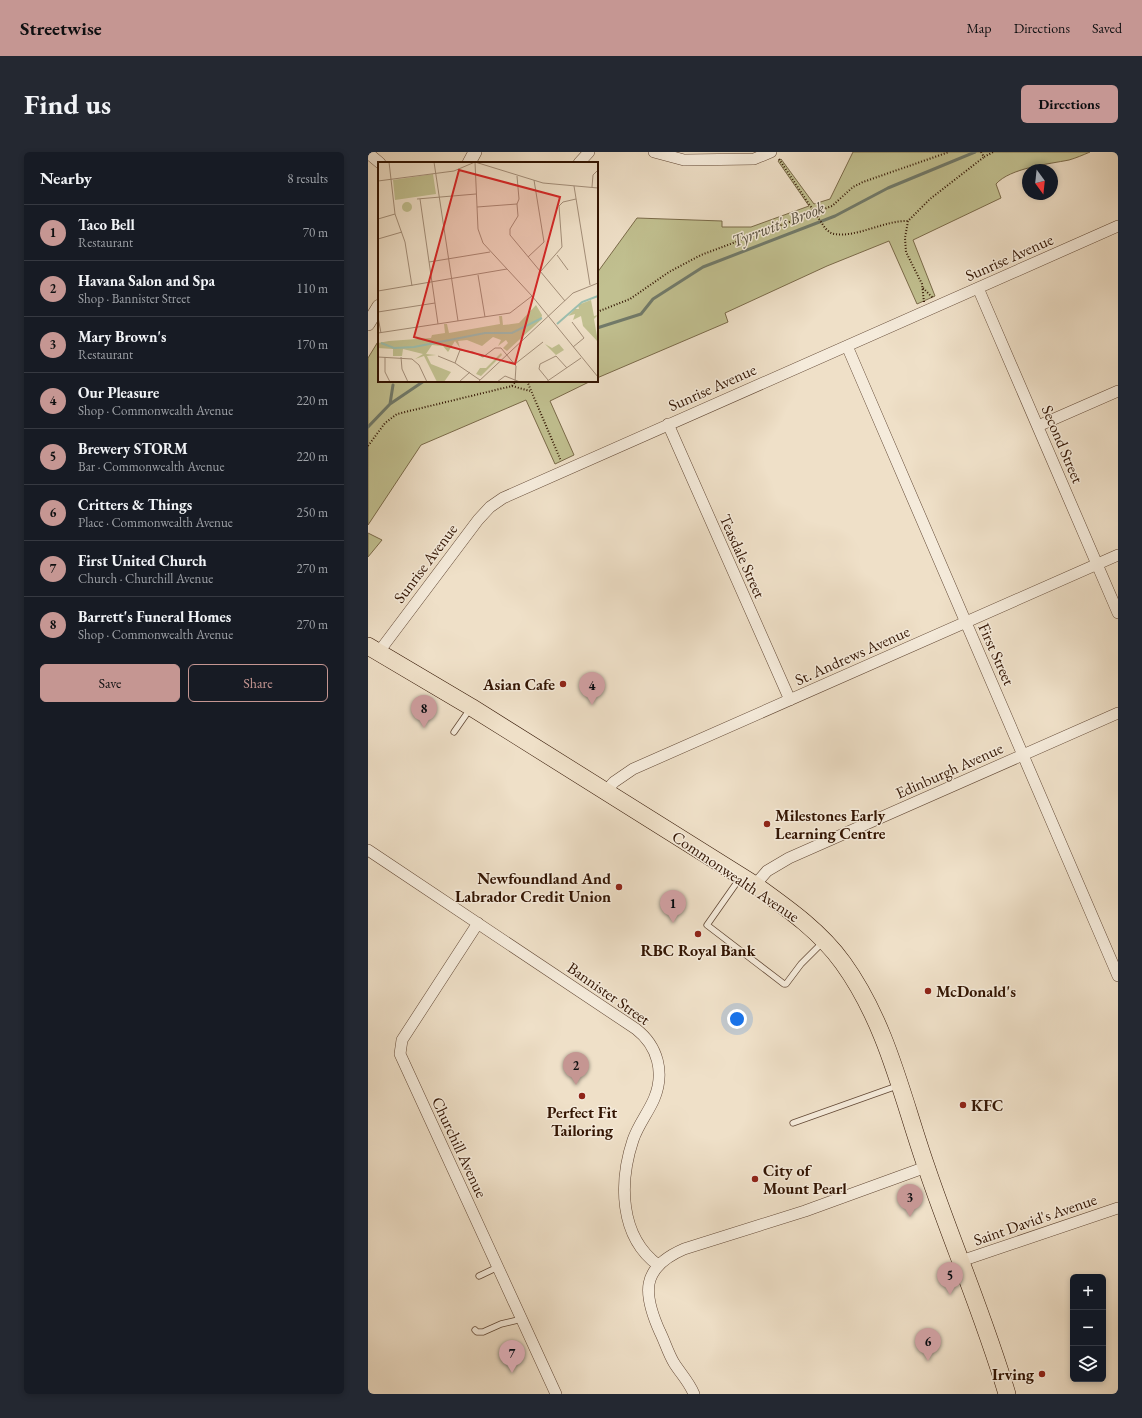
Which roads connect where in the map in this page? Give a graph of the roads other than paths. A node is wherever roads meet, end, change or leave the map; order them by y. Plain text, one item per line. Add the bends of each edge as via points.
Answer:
1 (475, 152) edge
2 (589, 152) edge
3 (654, 152) edge
4 (369, 155) edge
5 (775, 156) edge
6 (379, 162) edge
7 (470, 162) edge
8 (580, 162) edge
9 (1118, 226) edge
10 (978, 288) junction
11 (378, 308) edge
12 (368, 324) edge
13 (847, 346) junction
14 (1118, 391) edge
15 (668, 424) junction
16 (1038, 426) junction
17 (1118, 555) edge
18 (1097, 564) junction
19 (1118, 613) edge
20 (965, 622) junction
21 (373, 650) edge
22 (790, 700) junction
23 (471, 707) junction
24 (1118, 713) edge
25 (454, 732) dead end
26 (1024, 755) junction
27 (605, 792) junction
28 (368, 850) edge
29 (741, 876) junction
30 (755, 885) junction
31 (478, 923) junction
32 (824, 941) junction
33 (1118, 976) edge
34 (900, 1085) junction
35 (793, 1123) dead end
36 (926, 1167) junction
37 (1118, 1208) edge
38 (961, 1261) junction
39 (658, 1265) junction
40 (498, 1267) junction
41 (479, 1276) dead end
42 (522, 1319) junction
43 (474, 1330) dead end
44 (556, 1394) edge
45 (694, 1394) edge
46 (1007, 1394) edge

1 - 7 street
2 - 8 street
3 - 5 street via 684,160 754,159
4 - 6 street
9 - 10 street, Sunrise Avenue
10 - 13 street, Sunrise Avenue
10 - 16 street, Second Street
11 - 12 street
13 - 15 street, Sunrise Avenue
13 - 20 street, First Street
14 - 16 street
15 - 21 street, Sunrise Avenue via 502,498 490,507
15 - 22 street, Teasdale Street
16 - 18 street, Second Street
17 - 18 street, St. Andrews Avenue
18 - 19 street, Second Street
18 - 20 street, St. Andrews Avenue
20 - 22 street, St. Andrews Avenue
20 - 26 street, First Street
21 - 23 main road, Commonwealth Avenue
22 - 27 street, St. Andrews Avenue via 633,769 614,782
23 - 25 lane
23 - 27 main road, Commonwealth Avenue
24 - 26 street, Edinburgh Avenue
26 - 30 street, Edinburgh Avenue via 789,858 767,871
26 - 33 street, First Street
27 - 29 main road, Commonwealth Avenue
28 - 31 street, Bannister Street
29 - 30 main road, Commonwealth Avenue
29 - 32 lane via 707,925 784,984
30 - 32 main road, Commonwealth Avenue via 797,915
31 - 39 street, Bannister Street via 636,1029 653,1049 659,1068 658,1086 633,1140 623,1186 627,1214 635,1239 648,1258
31 - 40 street, Churchill Avenue via 402,1040 400,1049 403,1063
32 - 34 main road, Commonwealth Avenue via 843,962 866,998 878,1023
34 - 35 lane
34 - 36 main road, Commonwealth Avenue
36 - 38 main road, Commonwealth Avenue
36 - 39 street via 805,1211 684,1249
37 - 38 street, Saint David's Avenue
38 - 46 main road, Commonwealth Avenue via 993,1344
39 - 45 street via 649,1283 648,1302 674,1363 690,1384
40 - 41 lane
40 - 42 street, Churchill Avenue
42 - 43 lane via 483,1332
42 - 44 street, Churchill Avenue

